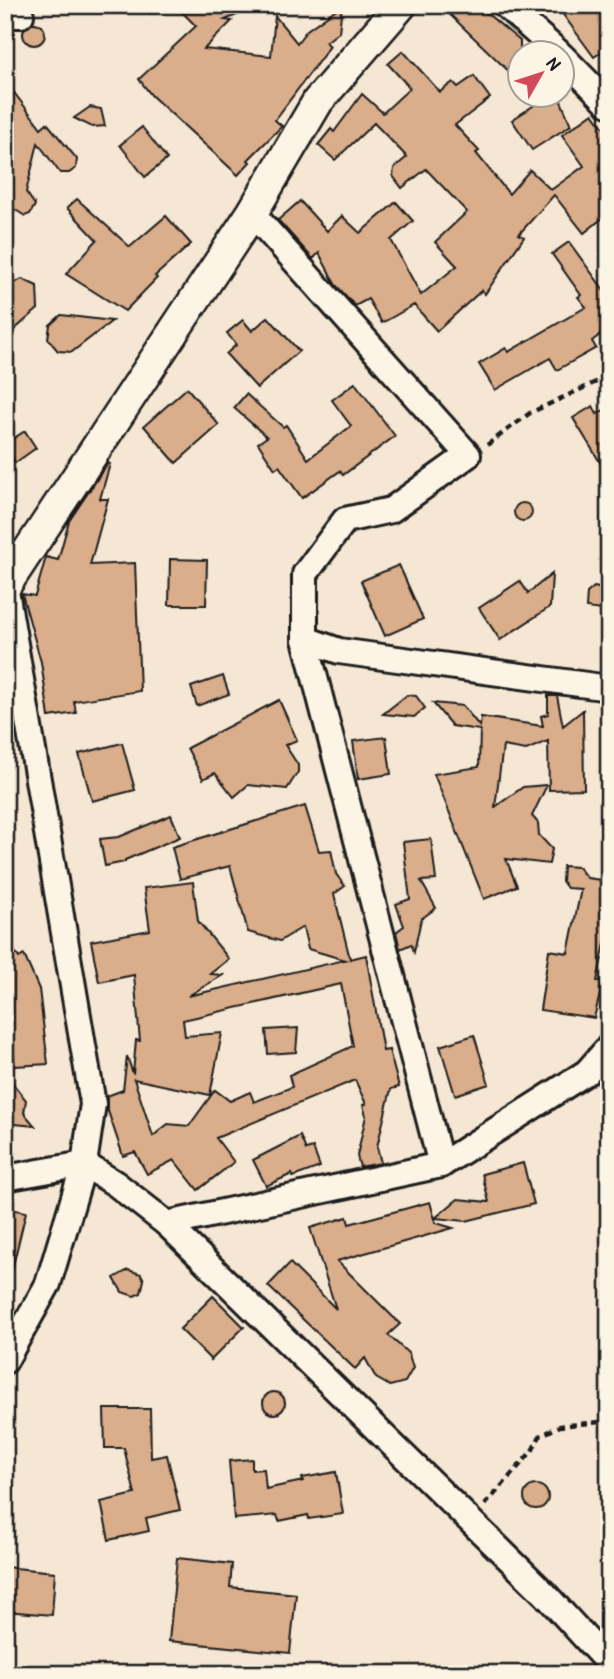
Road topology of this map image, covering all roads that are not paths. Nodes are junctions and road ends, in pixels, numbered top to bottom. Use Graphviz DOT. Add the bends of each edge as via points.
graph roads {
  1 [pos="401,5"];
  2 [pos="505,5"];
  3 [pos="542,38"];
  4 [pos="576,70"];
  5 [pos="609,104"];
  6 [pos="252,213"];
  7 [pos="5,585"];
  8 [pos="305,639"];
  9 [pos="609,688"];
  10 [pos="609,1047"];
  11 [pos="84,1164"];
  12 [pos="440,1165"];
  13 [pos="5,1178"];
  14 [pos="167,1224"];
  15 [pos="5,1361"];
  16 [pos="609,1664"];
  1 -- 6 [label="main road" via="318,101"];
  2 -- 3 [label="street"];
  4 -- 5 [label="street"];
  6 -- 7 [label="main road"];
  6 -- 8 [label="street" via="468,455 391,510 345,520 305,574"];
  7 -- 11 [label="street" via="93,1104"];
  8 -- 9 [label="street" via="339,651"];
  8 -- 12 [label="street"];
  10 -- 12 [label="street" via="587,1072"];
  11 -- 13 [label="street"];
  11 -- 14 [label="street"];
  11 -- 15 [label="street" via="48,1284"];
  12 -- 14 [label="street"];
  14 -- 16 [label="street" via="545,1594"];
}
